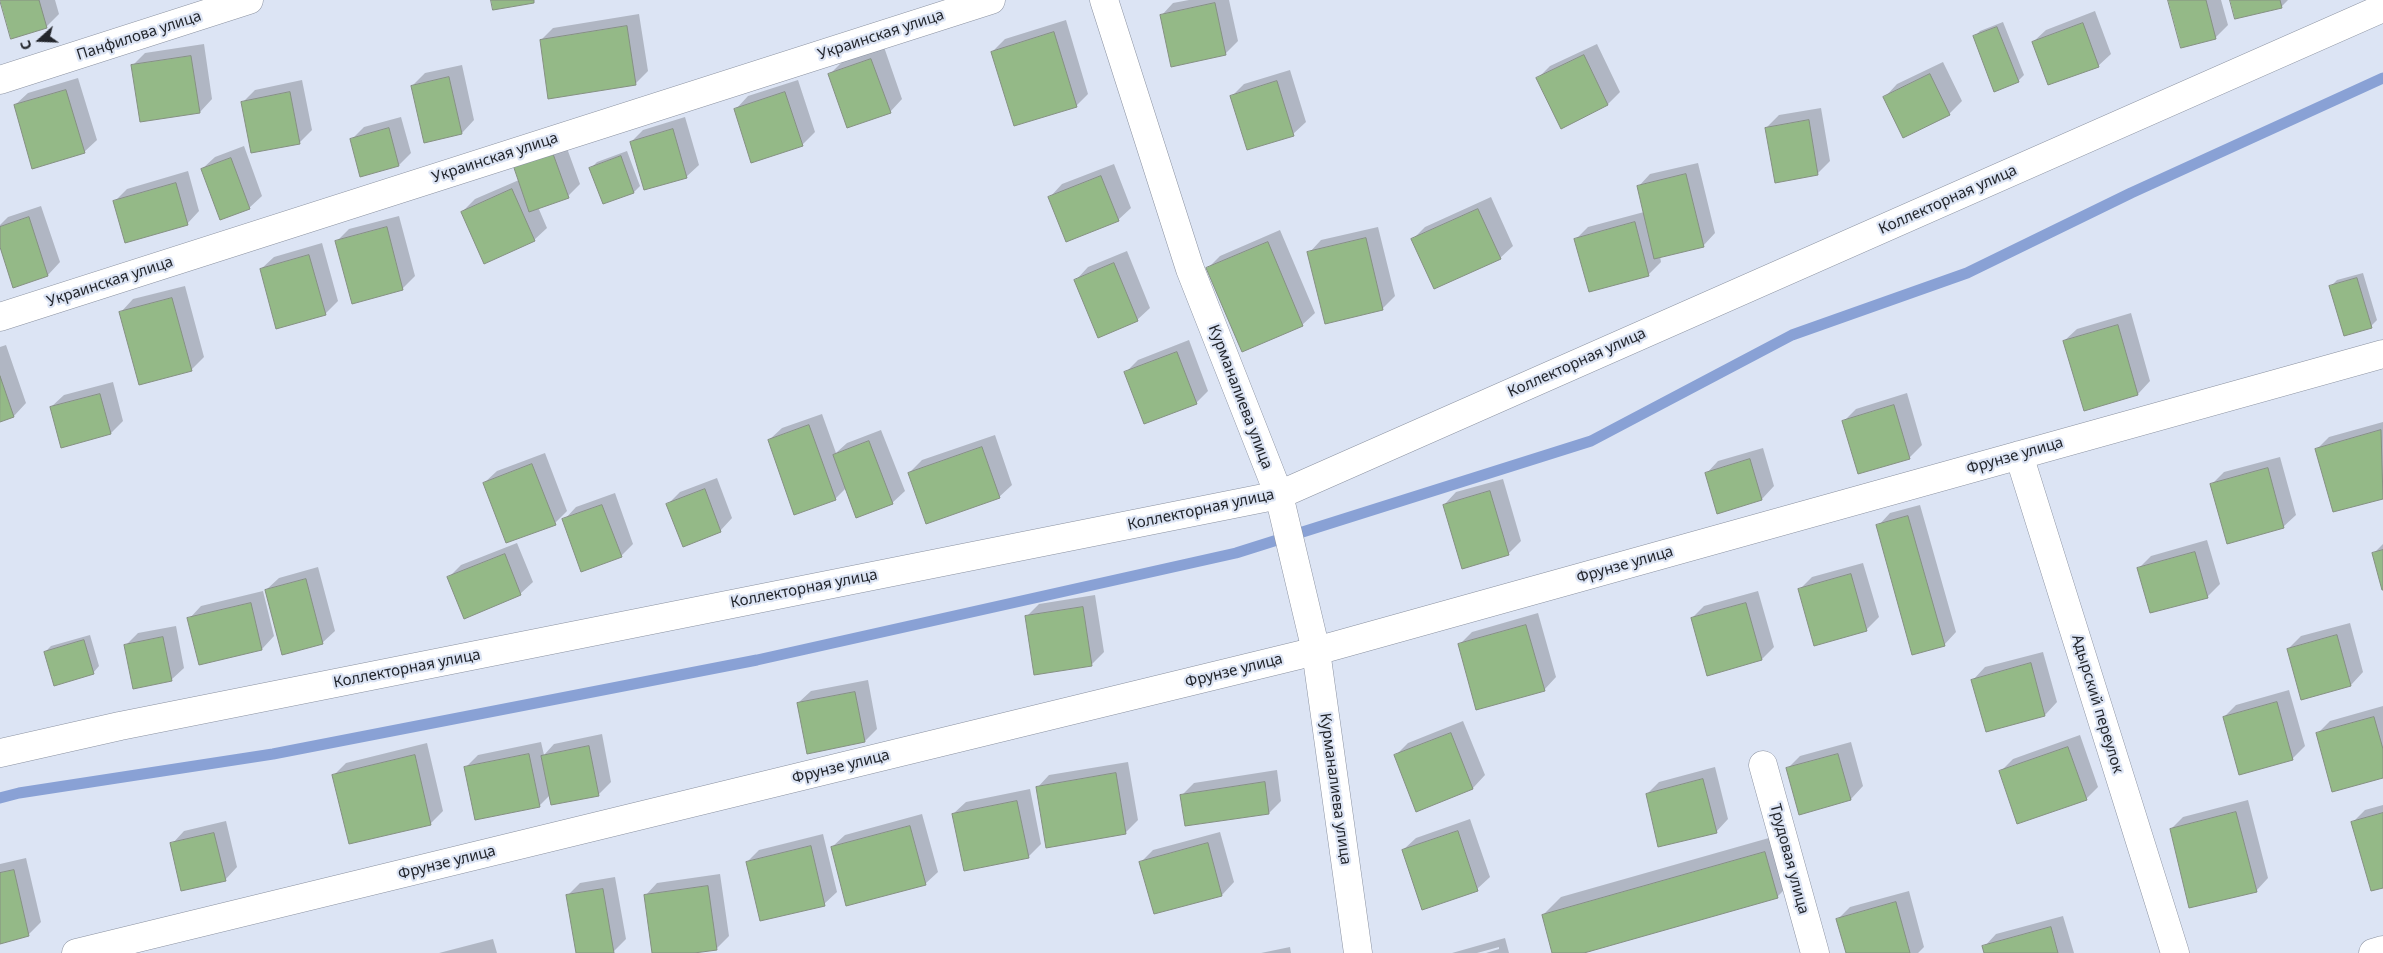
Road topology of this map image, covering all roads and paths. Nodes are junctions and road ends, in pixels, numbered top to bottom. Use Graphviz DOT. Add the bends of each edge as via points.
graph roads {
  1 [pos="249,0"];
  2 [pos="991,0"];
  3 [pos="1104,0"];
  4 [pos="2383,8"];
  5 [pos="0,80"];
  6 [pos="0,316"];
  7 [pos="2383,354"];
  8 [pos="2019,455"];
  9 [pos="1278,495"];
  10 [pos="1316,651"];
  11 [pos="0,754"];
  12 [pos="1763,765"];
  13 [pos="2383,950"];
  14 [pos="76,953"];
  15 [pos="1358,953"];
  16 [pos="1815,953"];
  17 [pos="2175,953"];
  18 [pos="2373,953"];
  1 -- 5 [label="street, Панфилова улица"];
  2 -- 6 [label="street, Украинская улица"];
  3 -- 9 [label="street, Курманалиева улица" via="1190,269"];
  4 -- 9 [label="street, Коллекторная улица"];
  7 -- 8 [label="street, Фрунзе улица"];
  8 -- 10 [label="street, Фрунзе улица"];
  8 -- 17 [label="street, Адырский переулок"];
  9 -- 10 [label="street, Курманалиева улица"];
  9 -- 11 [label="street, Коллекторная улица" via="120,726"];
  10 -- 14 [label="street, Фрунзе улица"];
  10 -- 15 [label="street, Курманалиева улица"];
  12 -- 16 [label="street, Трудовая улица"];
  13 -- 18 [label="street"];
}
